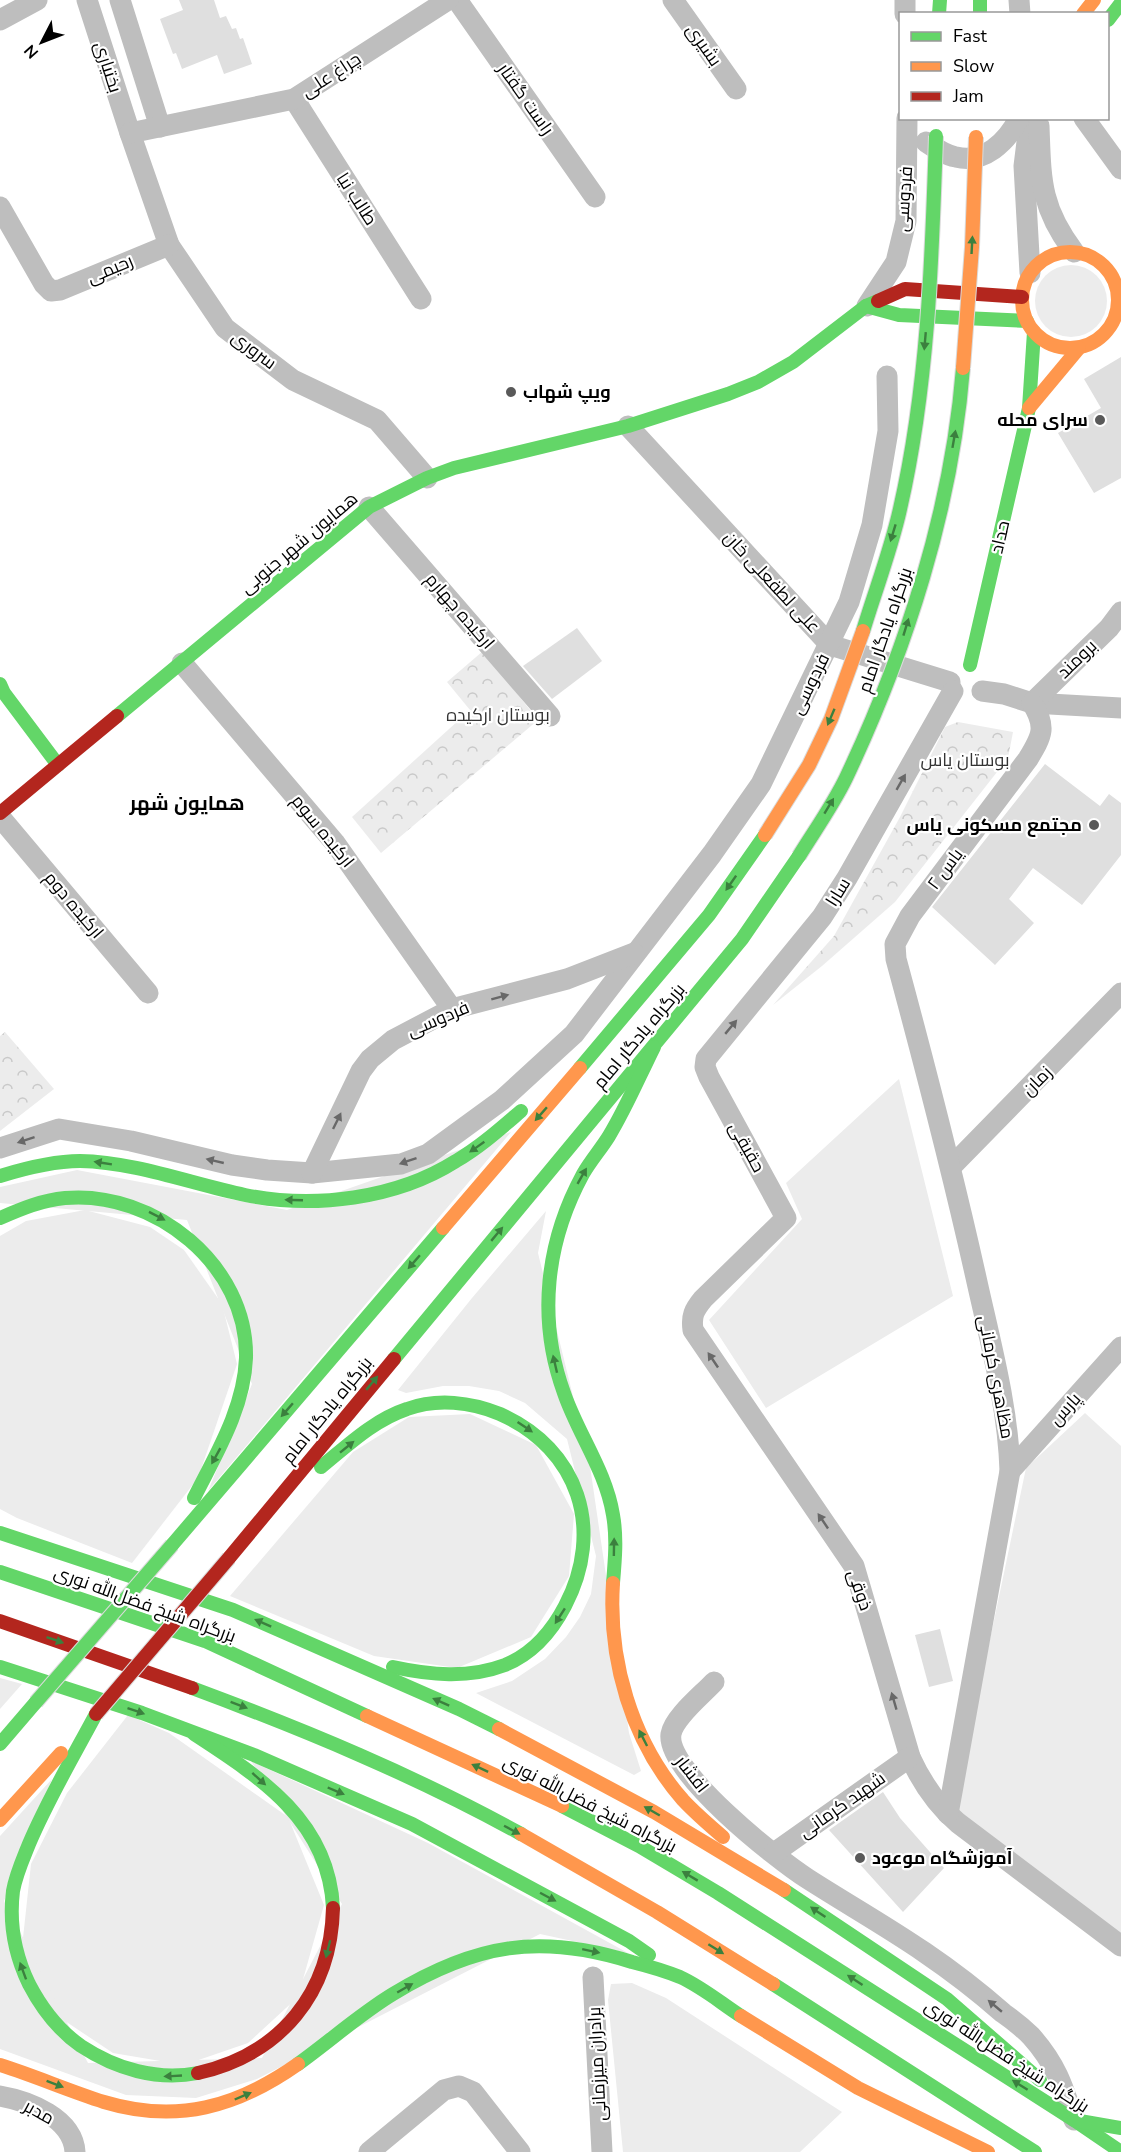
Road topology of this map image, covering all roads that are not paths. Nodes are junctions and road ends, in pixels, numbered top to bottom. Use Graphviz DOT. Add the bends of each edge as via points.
graph roads {
  1 [pos="37,0"];
  2 [pos="87,0"];
  3 [pos="120,0"];
  4 [pos="448,0"];
  5 [pos="457,0"];
  6 [pos="672,0"];
  7 [pos="1094,0"];
  8 [pos="1085,12"];
  9 [pos="0,20"];
  10 [pos="736,90"];
  11 [pos="294,99"];
  12 [pos="907,120"];
  13 [pos="936,120"];
  14 [pos="1018,120"];
  15 [pos="1030,120"];
  16 [pos="1038,120"];
  17 [pos="1085,120"];
  18 [pos="160,127"];
  19 [pos="976,132"];
  20 [pos="130,134"];
  21 [pos="1121,169"];
  22 [pos="595,197"];
  23 [pos="0,207"];
  24 [pos="169,244"];
  25 [pos="1074,252"];
  26 [pos="1030,273"];
  27 [pos="1118,279"];
  28 [pos="1022,297"];
  29 [pos="421,299"];
  30 [pos="866,306"];
  31 [pos="1116,325"];
  32 [pos="1030,327"];
  33 [pos="1079,348"];
  34 [pos="887,376"];
  35 [pos="1029,408"];
  36 [pos="628,426"];
  37 [pos="427,478"];
  38 [pos="369,507"];
  39 [pos="1121,612"];
  40 [pos="830,645"];
  41 [pos="182,663"];
  42 [pos="970,665"];
  43 [pos="0,684"];
  44 [pos="952,687"];
  45 [pos="982,691"];
  46 [pos="1032,704"];
  47 [pos="1121,708"];
  48 [pos="550,716"];
  49 [pos="58,765"];
  50 [pos="0,813"];
  51 [pos="0,818"];
  52 [pos="895,944"];
  53 [pos="635,953"];
  54 [pos="148,993"];
  55 [pos="1121,993"];
  56 [pos="452,1009"];
  57 [pos="616,1026"];
  58 [pos="654,1047"];
  59 [pos="709,1077"];
  60 [pos="0,1148"];
  61 [pos="951,1167"];
  62 [pos="312,1173"];
  63 [pos="0,1176"];
  64 [pos="0,1218"];
  65 [pos="786,1218"];
  66 [pos="1121,1347"];
  67 [pos="1010,1471"];
  68 [pos="269,1510"];
  69 [pos="0,1521"];
  70 [pos="0,1533"];
  71 [pos="33,1543"];
  72 [pos="172,1545"];
  73 [pos="0,1572"];
  74 [pos="0,1621"];
  75 [pos="339,1657"];
  76 [pos="0,1667"];
  77 [pos="714,1682"];
  78 [pos="96,1714"];
  79 [pos="194,1734"];
  80 [pos="0,1744"];
  81 [pos="910,1757"];
  82 [pos="948,1814"];
  83 [pos="0,1820"];
  84 [pos="774,1853"];
  85 [pos="763,1876"];
  86 [pos="1121,1946"];
  87 [pos="593,1977"];
  88 [pos="682,1978"];
  89 [pos="0,2065"];
  90 [pos="0,2096"];
  91 [pos="1074,2120"];
  92 [pos="1121,2128"];
  93 [pos="73,2145"];
  94 [pos="369,2152"];
  95 [pos="520,2152"];
  96 [pos="602,2152"];
  97 [pos="987,2152"];
  98 [pos="1035,2152"];
  99 [pos="1121,2152"];
  1 -- 9 [label="street"];
  2 -- 20 [label="street, بختیاری"];
  3 -- 18 [label="street, بختیاری"];
  4 -- 11 [label="street, چراغ‌ علی"];
  5 -- 22 [label="street, راست گفتار"];
  6 -- 10 [label="street, بشیری"];
  7 -- 8 [label="main road"];
  11 -- 18 [label="street, چراغ‌ علی"];
  11 -- 29 [label="street, طالب‌ نیا"];
  12 -- 14 [label="street" via="924,141 956,158 976,158 1002,145"];
  12 -- 30 [label="street, فردوسی" via="906,221 896,262"];
  13 -- 57 [label="main road, بزرگراه یادگار امام, one-way, bridge" via="932,247 920,399 900,510 864,631 809,765 709,915"];
  15 -- 26 [label="street" via="1024,166"];
  16 -- 25 [label="street" via="1040,173 1046,203 1060,234"];
  17 -- 21 [label="street"];
  18 -- 20 [label="street, چراغ‌ علی"];
  58 -- 19 [label="main road, بزرگراه یادگار امام, one-way, bridge" via="742,939 799,856 845,780 901,645 940,518 960,405"];
  20 -- 24 [label="street, سروری"];
  23 -- 24 [label="street, رحیمی" via="51,291"];
  24 -- 37 [label="street, سروری" via="225,328 293,380 377,420"];
  25 -- 26 [label="main road" via="1049,257"];
  25 -- 27 [label="main road" via="1097,261"];
  26 -- 28 [label="main road"];
  27 -- 31 [label="main road"];
  28 -- 30 [label="main road, همایون‌ شهر جنوبی" via="905,289"];
  28 -- 32 [label="main road"];
  30 -- 32 [label="main road" via="898,315"];
  30 -- 36 [label="main road, همایون‌ شهر جنوبی" via="793,362 758,382"];
  31 -- 33 [label="main road"];
  32 -- 33 [label="main road" via="1054,346"];
  32 -- 35 [label="main road, حداد"];
  33 -- 35 [label="main road"];
  34 -- 40 [label="street, فردوسی" via="888,431 872,525 849,602"];
  35 -- 42 [label="main road, حداد"];
  36 -- 37 [label="main road, همایون‌ شهر جنوبی"];
  36 -- 40 [label="street, علی لطفعلی خان"];
  37 -- 38 [label="main road, همایون‌ شهر جنوبی"];
  38 -- 41 [label="main road, همایون‌ شهر جنوبی"];
  38 -- 48 [label="street, ارکیده چهارم"];
  39 -- 46 [label="street, برومند"];
  40 -- 44 [label="street, علی لطفعلی خان"];
  40 -- 53 [label="street, فردوسی" via="761,783"];
  41 -- 49 [label="main road, همایون‌ شهر جنوبی"];
  41 -- 56 [label="street, ارکیده سوم" via="335,843"];
  42 -- 44 [label="street" via="957,668 951,676"];
  42 -- 45 [label="street" via="983,677"];
  43 -- 49 [label="main road"];
  44 -- 45 [label="street" via="957,695 967,699"];
  59 -- 44 [label="street, سارا, one-way" via="706,1059 822,917"];
  45 -- 46 [label="street"];
  46 -- 47 [label="street"];
  46 -- 52 [label="street, یاس ۲" via="1042,727 1028,759 910,916"];
  49 -- 50 [label="main road, همایون‌ شهر جنوبی"];
  51 -- 54 [label="street, ارکیده دوم"];
  52 -- 61 [label="street, مظاهری کرمانی"];
  56 -- 53 [label="street, فردوسی, one-way" via="567,979"];
  53 -- 62 [label="street, فردوسی, one-way" via="574,1034 502,1100 428,1154 401,1164"];
  55 -- 61 [label="street, زمان"];
  62 -- 56 [label="street, فردوسی, one-way" via="370,1059 393,1040"];
  57 -- 63 [label="main road, one-way" via="494,1136 444,1170 395,1189 351,1198 269,1199 94,1162 57,1163"];
  57 -- 72 [label="main road, بزرگراه یادگار امام, one-way"];
  68 -- 58 [label="main road, بزرگراه یادگار امام, one-way"];
  85 -- 58 [label="main road, one-way" via="672,1787 640,1734 616,1657 611,1502 565,1399 549,1335 550,1268 564,1216 578,1182 610,1134"];
  59 -- 65 [label="street, حقیقی"];
  62 -- 60 [label="street, فردوسی, one-way" via="232,1165 59,1129"];
  61 -- 67 [label="street, مظاهری کرمانی" via="1003,1398"];
  64 -- 72 [label="main road, one-way" via="45,1201 69,1198 129,1205 180,1229 204,1251 223,1278 238,1309 244,1335 246,1365 242,1392 221,1448"];
  81 -- 65 [label="street, ذوقی, one-way" via="854,1566 693,1330 694,1310 703,1299"];
  66 -- 67 [label="street, پارس"];
  67 -- 82 [label="street, مظاهری کرمانی"];
  68 -- 75 [label="main road, one-way" via="377,1424 400,1411 444,1402 471,1404 519,1422 554,1451 572,1478 582,1504 585,1532 578,1582 554,1625 521,1656 498,1668 446,1676"];
  68 -- 78 [label="main road, بزرگراه یادگار امام, bridge"];
  69 -- 71 [label="main road"];
  70 -- 71 [label="main road"];
  75 -- 71 [label="main road, one-way" via="233,1610"];
  72 -- 80 [label="main road, بزرگراه یادگار امام, bridge"];
  91 -- 73 [label="main road, بزرگراه شیخ فضل‌الله نوری, one-way" via="718,1893 567,1808 205,1641"];
  74 -- 98 [label="main road, one-way" via="290,1725 420,1782 560,1856 684,1929"];
  85 -- 75 [label="main road, one-way" via="538,1748"];
  76 -- 79 [label="main road, one-way"];
  77 -- 84 [label="street, افشار" via="677,1721 671,1735 673,1750 693,1780 721,1809"];
  79 -- 78 [label="main road, one-way" via="252,1772 305,1826 323,1859 332,1892 331,1937 321,1973 307,2002 285,2029 225,2066 193,2075 159,2076 94,2055 65,2036 37,2000 14,1944 12,1910 17,1874 37,1825"];
  78 -- 83 [label="main road, بزرگراه یادگار امام"];
  79 -- 88 [label="main road, one-way" via="254,1755 412,1824 629,1941"];
  81 -- 82 [label="street, ذوقی"];
  81 -- 84 [label="street, شهید کرمانی"];
  82 -- 86 [label="street, ذوقی"];
  91 -- 84 [label="street, افشار, one-way" via="1050,2059 1029,2035 925,1953"];
  91 -- 85 [label="main road, one-way" via="1041,2081 947,1998"];
  87 -- 96 [label="street, برادران میرزمانی"];
  89 -- 88 [label="main road, one-way" via="128,2109 167,2113 210,2109 249,2094 284,2074 390,1996 465,1959 533,1945 552,1945 621,1958"];
  88 -- 97 [label="main road" via="843,2079"];
  90 -- 93 [label="street, مدبر" via="45,2111 68,2131"];
  91 -- 92 [label="main road"];
  91 -- 99 [label="main road, بزرگراه شیخ فضل‌الله نوری"];
  94 -- 95 [label="street" via="444,2090 459,2086 473,2092"];
}
